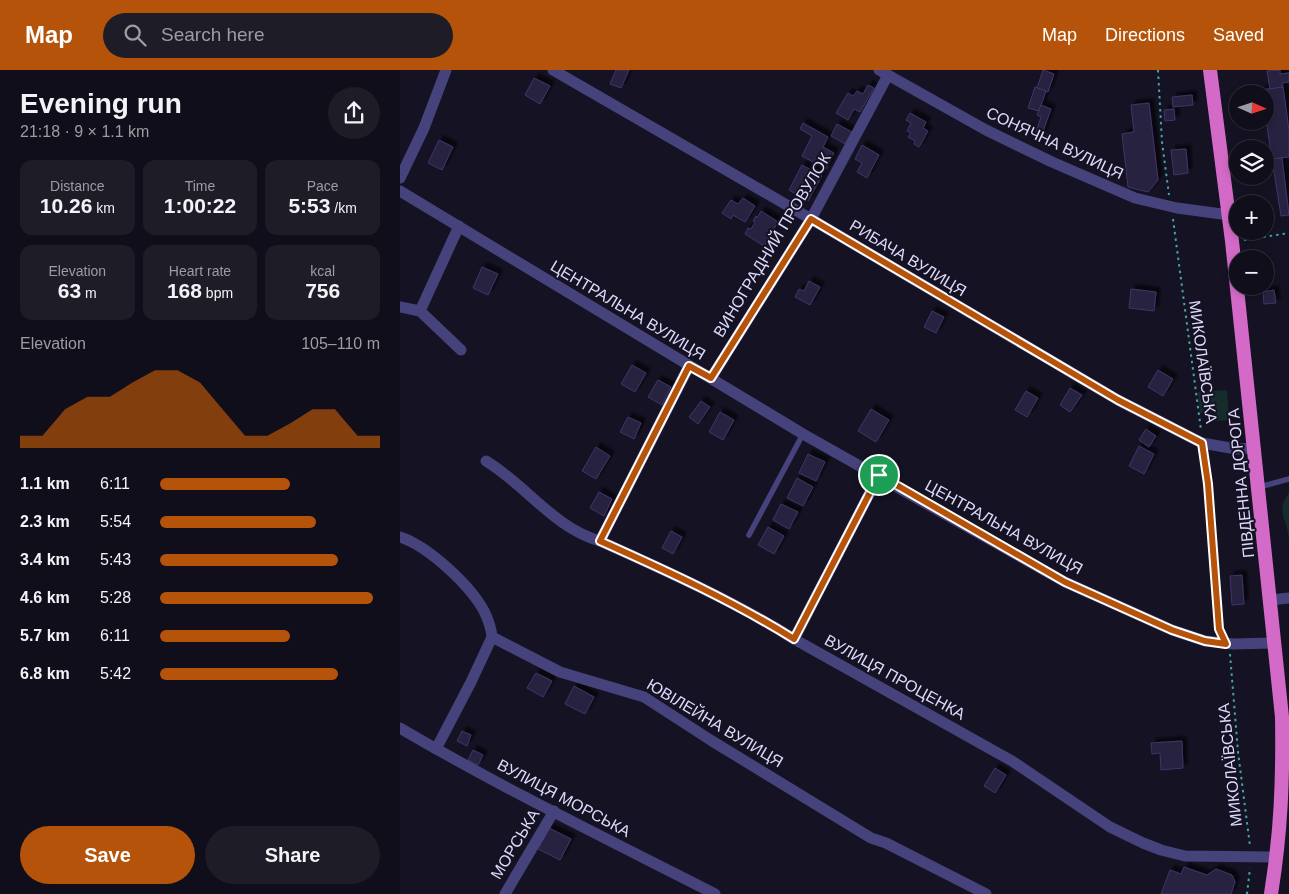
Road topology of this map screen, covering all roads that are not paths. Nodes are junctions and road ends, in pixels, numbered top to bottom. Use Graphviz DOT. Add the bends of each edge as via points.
graph roads {
  1 [pos="446,70"];
  2 [pos="553,70"];
  3 [pos="1210,70"];
  4 [pos="883,72"];
  5 [pos="400,178"];
  6 [pos="400,191"];
  7 [pos="1229,215"];
  8 [pos="811,219"];
  9 [pos="459,226"];
  10 [pos="1232,240"];
  11 [pos="400,307"];
  12 [pos="420,311"];
  13 [pos="461,350"];
  14 [pos="689,366"];
  15 [pos="711,378"];
  16 [pos="803,434"];
  17 [pos="1255,448"];
  18 [pos="486,461"];
  19 [pos="879,475"];
  20 [pos="1289,479"];
  21 [pos="1259,486"];
  22 [pos="749,535"];
  23 [pos="400,536"];
  24 [pos="600,541"];
  25 [pos="1289,598"];
  26 [pos="1270,600"];
  27 [pos="492,637"];
  28 [pos="794,639"];
  29 [pos="1275,643"];
  30 [pos="1282,717"];
  31 [pos="400,728"];
  32 [pos="436,749"];
  33 [pos="1289,750"];
  34 [pos="554,811"];
  35 [pos="1277,857"];
  36 [pos="504,894"];
  37 [pos="715,894"];
  38 [pos="986,894"];
  39 [pos="1271,894"];
  1 -- 5 [label="street"];
  2 -- 8 [label="street, РИБАЧА ВУЛИЦЯ"];
  3 -- 7 [label="highway, ПІВДЕННА ДОРОГА"];
  4 -- 7 [label="street, СОНЯЧНА ВУЛИЦЯ" via="986,130 1135,198"];
  4 -- 8 [label="street, ВИНОГРАДНИЙ ПРОВУЛОК"];
  6 -- 9 [label="street, ЦЕНТРАЛЬНА ВУЛИЦЯ"];
  8 -- 15 [label="street, ВИНОГРАДНИЙ ПРОВУЛОК"];
  8 -- 17 [label="street, РИБАЧА ВУЛИЦЯ" via="1118,400 1202,443 1236,449"];
  9 -- 12 [label="street"];
  9 -- 14 [label="street, ЦЕНТРАЛЬНА ВУЛИЦЯ"];
  10 -- 17 [label="highway, ПІВДЕННА ДОРОГА"];
  11 -- 12 [label="street"];
  12 -- 13 [label="street"];
  14 -- 15 [label="street, ЦЕНТРАЛЬНА ВУЛИЦЯ"];
  14 -- 24 [label="street"];
  15 -- 16 [label="street, ЦЕНТРАЛЬНА ВУЛИЦЯ"];
  16 -- 19 [label="street, ЦЕНТРАЛЬНА ВУЛИЦЯ"];
  16 -- 22 [label="lane"];
  17 -- 21 [label="highway, ПІВДЕННА ДОРОГА"];
  18 -- 24 [label="street, ВУЛИЦЯ ПРОЦЕНКА" via="504,472 558,520 588,538"];
  19 -- 28 [label="street"];
  19 -- 29 [label="street, ЦЕНТРАЛЬНА ВУЛИЦЯ" via="1065,582 1172,630 1226,644"];
  20 -- 21 [label="lane"];
  21 -- 26 [label="highway, ПІВДЕННА ДОРОГА"];
  23 -- 27 [label="street" via="421,545 473,594 490,623"];
  24 -- 28 [label="street, ВУЛИЦЯ ПРОЦЕНКА" via="718,595"];
  25 -- 26 [label="street"];
  26 -- 29 [label="highway, ПІВДЕННА ДОРОГА"];
  27 -- 32 [label="street"];
  27 -- 38 [label="street, ЮВІЛЕЙНА ВУЛИЦЯ" via="560,672 644,697 871,838"];
  28 -- 35 [label="street, ВУЛИЦЯ ПРОЦЕНКА" via="1012,761 1110,827 1143,843 1185,856"];
  29 -- 30 [label="highway, ПІВДЕННА ДОРОГА"];
  30 -- 33 [label="lane"];
  30 -- 35 [label="highway, ПІВДЕННА ДОРОГА" via="1283,774"];
  31 -- 32 [label="street, ВУЛИЦЯ МОРСЬКА"];
  32 -- 34 [label="street, ВУЛИЦЯ МОРСЬКА"];
  34 -- 36 [label="street, МОРСЬКА"];
  34 -- 37 [label="street, ВУЛИЦЯ МОРСЬКА"];
  35 -- 39 [label="highway, ПІВДЕННА ДОРОГА"];
}
